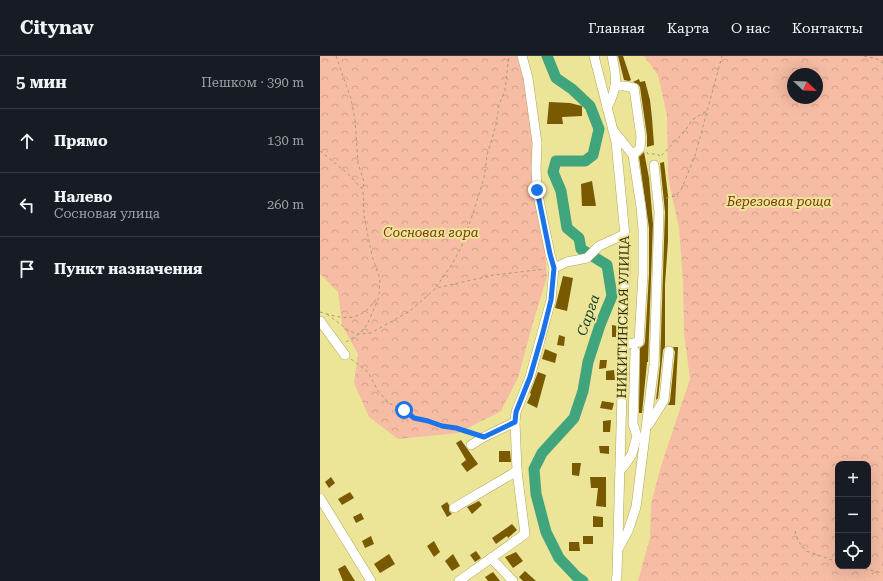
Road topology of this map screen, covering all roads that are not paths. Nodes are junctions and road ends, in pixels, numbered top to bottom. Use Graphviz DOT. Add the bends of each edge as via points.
graph roads {
  1 [pos="522,56"];
  2 [pos="594,56"];
  3 [pos="612,56"];
  4 [pos="615,86"];
  5 [pos="607,108"];
  6 [pos="612,128"];
  7 [pos="637,151"];
  8 [pos="654,165"];
  9 [pos="625,234"];
  10 [pos="643,250"];
  11 [pos="626,257"];
  12 [pos="554,268"];
  13 [pos="320,321"];
  14 [pos="623,345"];
  15 [pos="635,351"];
  16 [pos="669,351"];
  17 [pos="345,355"];
  18 [pos="515,422"];
  19 [pos="646,430"];
  20 [pos="638,436"];
  21 [pos="471,445"];
  22 [pos="620,470"];
  23 [pos="517,471"];
  24 [pos="320,498"];
  25 [pos="454,508"];
  26 [pos="618,551"];
  27 [pos="491,558"];
  28 [pos="371,581"];
  29 [pos="459,581"];
  30 [pos="513,581"];
  31 [pos="616,581"];
  1 -- 12 [label="street" via="528,78 537,143 537,190"];
  2 -- 5 [label="street, НИКИТИНСКАЯ УЛИЦА"];
  3 -- 4 [label="street" via="617,77"];
  4 -- 5 [label="street"];
  4 -- 7 [label="street" via="634,88 642,137"];
  5 -- 6 [label="street, НИКИТИНСКАЯ УЛИЦА"];
  6 -- 7 [label="street"];
  6 -- 9 [label="street, НИКИТИНСКАЯ УЛИЦА" via="616,142"];
  7 -- 10 [label="street"];
  8 -- 19 [label="street" via="659,237 657,320"];
  9 -- 11 [label="street, НИКИТИНСКАЯ УЛИЦА"];
  9 -- 12 [label="street" via="599,246 587,258"];
  10 -- 11 [label="street"];
  10 -- 14 [label="street" via="639,342"];
  11 -- 14 [label="street, НИКИТИНСКАЯ УЛИЦА"];
  12 -- 18 [label="street" via="551,300 543,332 530,377 516,412"];
  13 -- 17 [label="street"];
  14 -- 22 [label="street, НИКИТИНСКАЯ УЛИЦА"];
  15 -- 20 [label="street" via="633,424"];
  16 -- 19 [label="street" via="664,400"];
  18 -- 21 [label="street"];
  18 -- 23 [label="street"];
  19 -- 20 [label="street"];
  19 -- 26 [label="street" via="636,507"];
  20 -- 22 [label="street" via="632,454"];
  22 -- 26 [label="street, НИКИТИНСКАЯ УЛИЦА"];
  23 -- 25 [label="street"];
  23 -- 27 [label="street" via="525,534"];
  24 -- 28 [label="street"];
  26 -- 31 [label="street, НИКИТИНСКАЯ УЛИЦА"];
  27 -- 29 [label="street"];
  27 -- 30 [label="street"];
}
